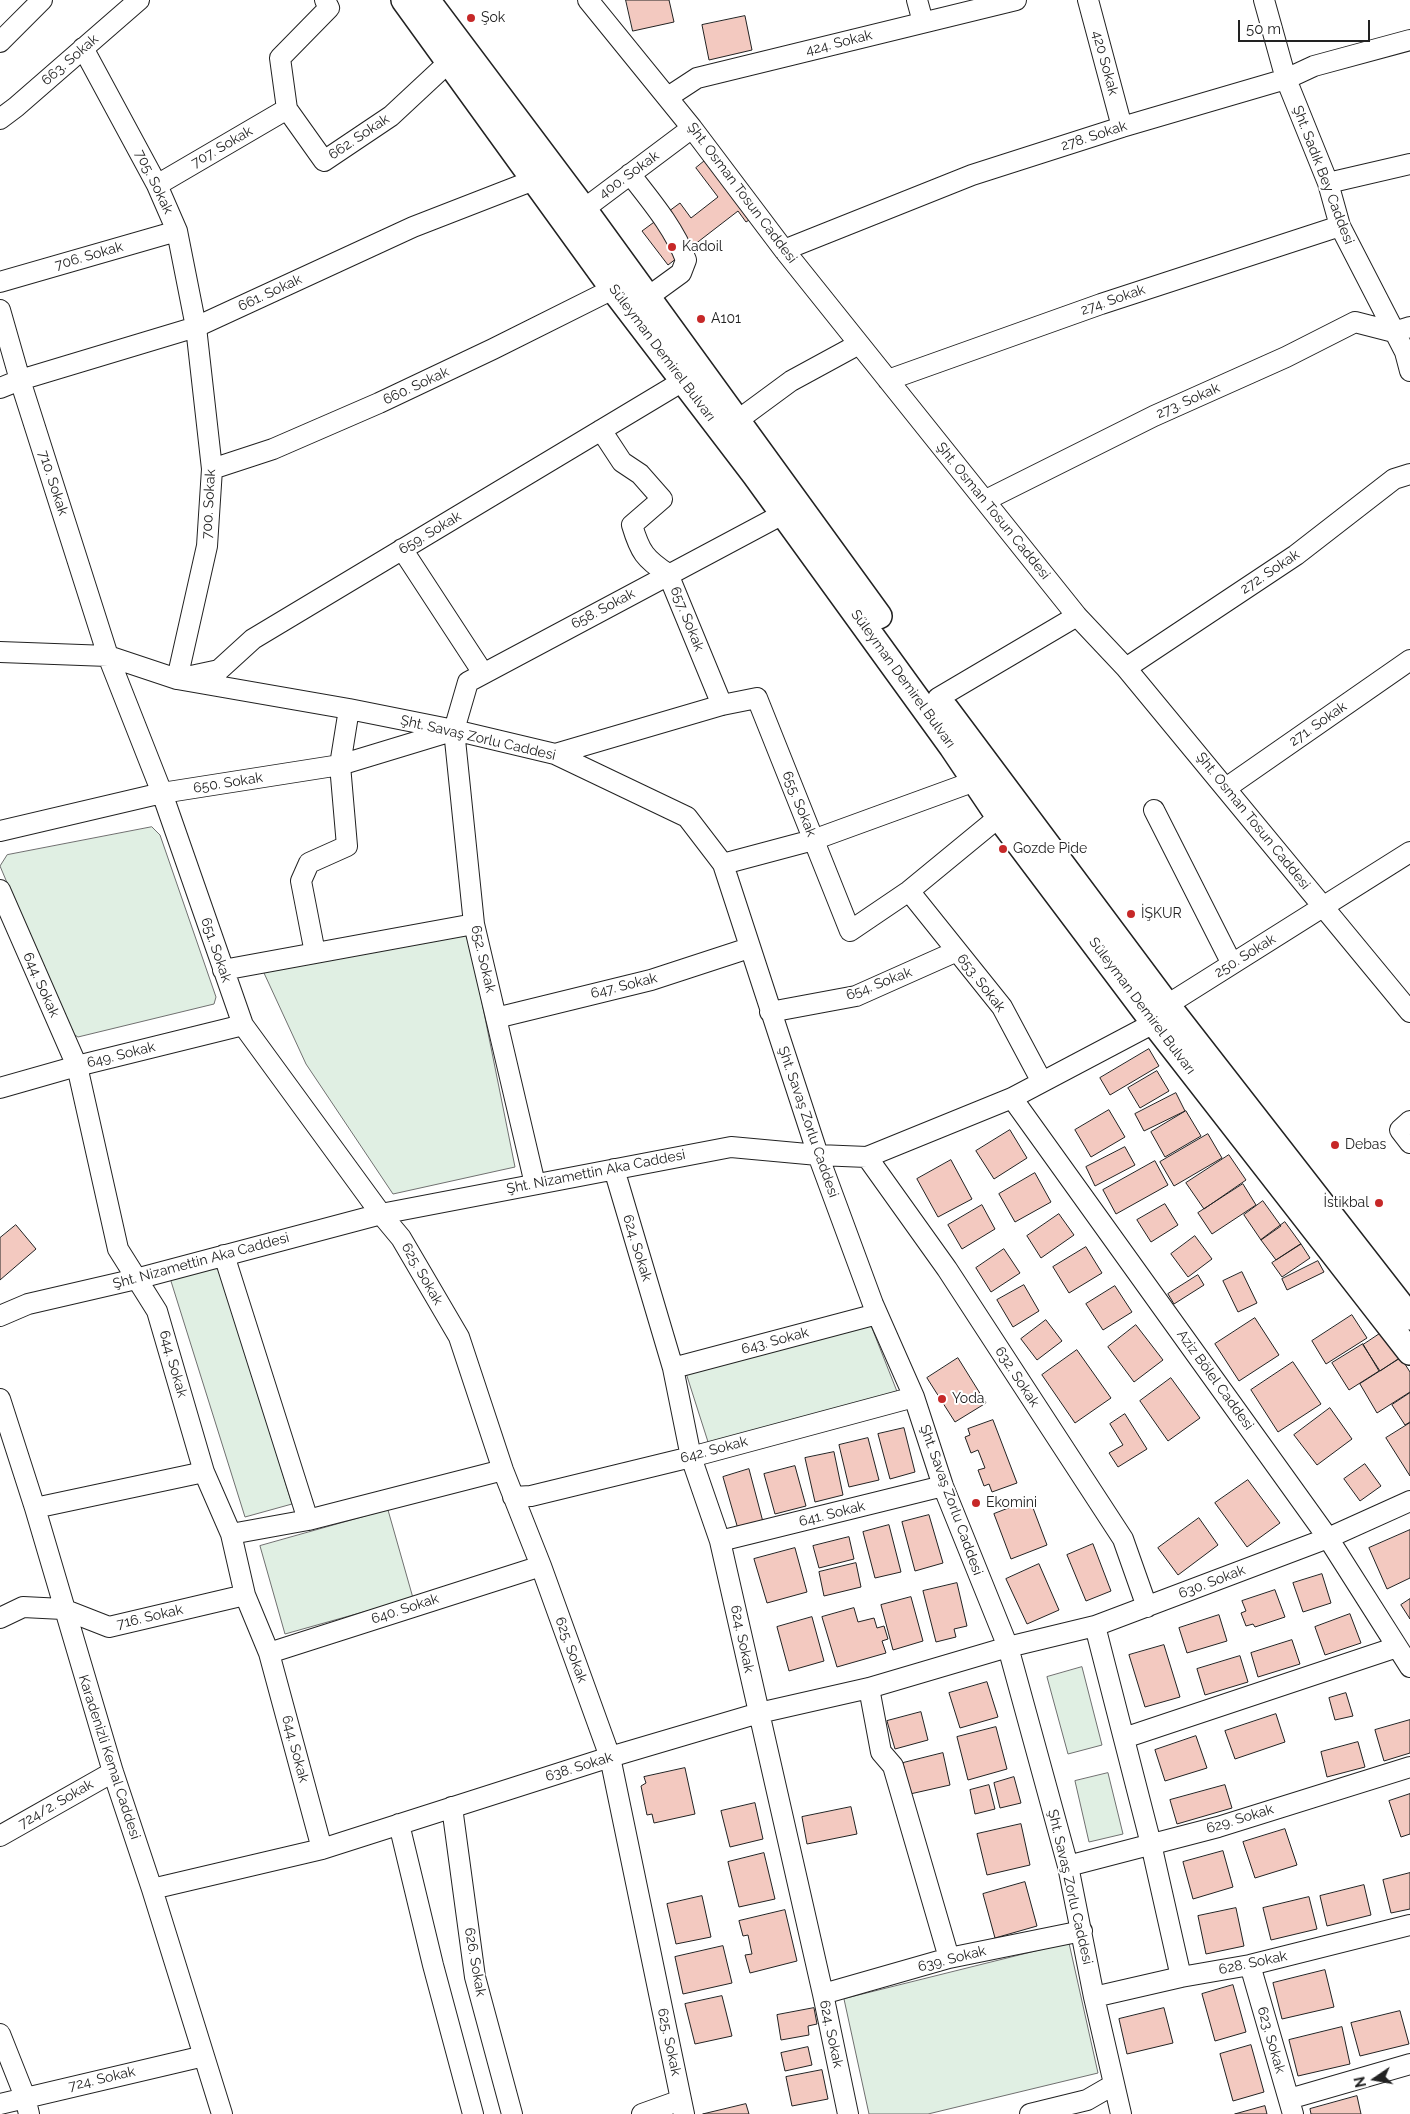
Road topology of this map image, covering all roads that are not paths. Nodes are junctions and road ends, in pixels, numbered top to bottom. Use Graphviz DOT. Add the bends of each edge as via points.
graph roads {
  1 [pos="42,0"];
  2 [pos="139,0"];
  3 [pos="325,0"];
  4 [pos="404,0"];
  5 [pos="427,0"];
  6 [pos="589,0"];
  7 [pos="917,0"];
  8 [pos="1016,0"];
  9 [pos="1088,0"];
  10 [pos="1264,0"];
  11 [pos="923,22"];
  12 [pos="1410,40"];
  13 [pos="0,42"];
  14 [pos="83,48"];
  15 [pos="449,62"];
  16 [pos="1286,80"];
  17 [pos="668,97"];
  18 [pos="287,109"];
  19 [pos="0,118"];
  20 [pos="1122,127"];
  21 [pos="692,128"];
  22 [pos="1410,164"];
  23 [pos="630,174"];
  24 [pos="534,180"];
  25 [pos="1328,183"];
  26 [pos="157,185"];
  27 [pos="574,215"];
  28 [pos="1340,226"];
  29 [pos="177,231"];
  30 [pos="784,250"];
  31 [pos="0,282"];
  32 [pos="613,289"];
  33 [pos="648,297"];
  34 [pos="0,310"];
  35 [pos="196,327"];
  36 [pos="1402,329"];
  37 [pos="859,344"];
  38 [pos="1410,371"];
  39 [pos="20,380"];
  40 [pos="888,380"];
  41 [pos="683,382"];
  42 [pos="0,388"];
  43 [pos="738,420"];
  44 [pos="601,430"];
  45 [pos="212,469"];
  46 [pos="1410,474"];
  47 [pos="986,500"];
  48 [pos="783,514"];
  49 [pos="402,549"];
  50 [pos="668,574"];
  51 [pos="1077,616"];
  52 [pos="0,652"];
  53 [pos="108,656"];
  54 [pos="1410,660"];
  55 [pos="1126,668"];
  56 [pos="483,673"];
  57 [pos="177,679"];
  58 [pos="938,698"];
  59 [pos="722,706"];
  60 [pos="349,709"];
  61 [pos="454,730"];
  62 [pos="555,754"];
  63 [pos="340,764"];
  64 [pos="975,781"];
  65 [pos="1226,788"];
  66 [pos="162,793"];
  67 [pos="1154,810"];
  68 [pos="998,817"];
  69 [pos="0,831"];
  70 [pos="812,840"];
  71 [pos="1410,852"];
  72 [pos="723,864"];
  73 [pos="0,890"];
  74 [pos="909,891"];
  75 [pos="1323,908"];
  76 [pos="474,924"];
  77 [pos="749,948"];
  78 [pos="957,951"];
  79 [pos="315,953"];
  80 [pos="1232,964"];
  81 [pos="223,970"];
  82 [pos="770,1012"];
  83 [pos="1410,1012"];
  84 [pos="1160,1014"];
  85 [pos="496,1018"];
  86 [pos="243,1025"];
  87 [pos="77,1066"];
  88 [pos="1042,1082"];
  89 [pos="0,1088"];
  90 [pos="1012,1098"];
  91 [pos="818,1155"];
  92 [pos="867,1157"];
  93 [pos="614,1169"];
  94 [pos="535,1184"];
  95 [pos="381,1214"];
  96 [pos="224,1255"];
  97 [pos="136,1279"];
  98 [pos="877,1314"];
  99 [pos="0,1316"];
  100 [pos="1410,1317"];
  101 [pos="1410,1352"];
  102 [pos="673,1368"];
  103 [pos="914,1397"];
  104 [pos="0,1399"];
  105 [pos="691,1457"];
  106 [pos="503,1470"];
  107 [pos="204,1472"];
  108 [pos="943,1486"];
  109 [pos="513,1497"];
  110 [pos="1410,1501"];
  111 [pos="35,1508"];
  112 [pos="308,1520"];
  113 [pos="230,1534"];
  114 [pos="1328,1538"];
  115 [pos="720,1541"];
  116 [pos="541,1566"];
  117 [pos="245,1595"];
  118 [pos="1147,1607"];
  119 [pos="63,1609"];
  120 [pos="0,1618"];
  121 [pos="1096,1626"];
  122 [pos="1008,1647"];
  123 [pos="1397,1647"];
  124 [pos="269,1653"];
  125 [pos="1410,1667"];
  126 [pos="869,1688"];
  127 [pos="759,1713"];
  128 [pos="1124,1738"];
  129 [pos="610,1757"];
  130 [pos="1410,1767"];
  131 [pos="113,1772"];
  132 [pos="452,1807"];
  133 [pos="399,1824"];
  134 [pos="0,1836"];
  135 [pos="1151,1844"];
  136 [pos="322,1849"];
  137 [pos="1068,1866"];
  138 [pos="152,1889"];
  139 [pos="1410,1925"];
  140 [pos="1082,1931"];
  141 [pos="949,1958"];
  142 [pos="1250,1966"];
  143 [pos="1181,1977"];
  144 [pos="823,1994"];
  145 [pos="1094,1997"];
  146 [pos="0,2034"];
  147 [pos="204,2056"];
  148 [pos="1410,2064"];
  149 [pos="1113,2085"];
  150 [pos="0,2104"];
  151 [pos="27,2106"];
  152 [pos="682,2107"];
  153 [pos="1291,2107"];
  154 [pos="222,2114"];
  155 [pos="473,2114"];
  156 [pos="512,2114"];
  157 [pos="642,2114"];
  158 [pos="848,2114"];
  159 [pos="1030,2114"];
  160 [pos="1121,2114"];
  1 -- 13 [label="street"];
  2 -- 14 [label="street, 663. Sokak"];
  3 -- 18 [label="street, 662. Sokak" via="329,8 280,58"];
  4 -- 15 [label="main road, Süleyman Demirel Bulvarı"];
  5 -- 27 [label="main road, Süleyman Demirel Bulvarı"];
  6 -- 17 [label="street, Şht. Osman Tosun Caddesi"];
  7 -- 11 [label="street"];
  8 -- 11 [label="street, 424. Sokak"];
  9 -- 20 [label="street, 420 Sokak"];
  10 -- 16 [label="street, Şht. Sadık Bey Caddesi"];
  11 -- 17 [label="street, 424. Sokak" via="697,78"];
  12 -- 16 [label="street, 278. Sokak" via="1314,66"];
  14 -- 19 [label="street, 663. Sokak"];
  14 -- 26 [label="street, 705. Sokak"];
  15 -- 18 [label="street, 662. Sokak" via="391,116 324,161"];
  15 -- 24 [label="main road, Süleyman Demirel Bulvarı"];
  16 -- 20 [label="street, 278. Sokak"];
  16 -- 25 [label="street, Şht. Sadık Bey Caddesi"];
  17 -- 21 [label="street, Şht. Osman Tosun Caddesi"];
  18 -- 26 [label="street, 707. Sokak"];
  20 -- 30 [label="street, 278. Sokak" via="972,176"];
  21 -- 23 [label="street, 400. Sokak"];
  21 -- 30 [label="street, Şht. Osman Tosun Caddesi"];
  22 -- 25 [label="street"];
  23 -- 27 [label="street, 400. Sokak"];
  23 -- 33 [label="street" via="670,228 686,260 681,273"];
  24 -- 27 [label="main road, Süleyman Demirel Bulvarı"];
  24 -- 35 [label="street, 661. Sokak" via="413,227"];
  25 -- 28 [label="street, Şht. Sadık Bey Caddesi"];
  26 -- 29 [label="street, 705. Sokak"];
  27 -- 32 [label="main road, Süleyman Demirel Bulvarı"];
  27 -- 33 [label="main road, Süleyman Demirel Bulvarı"];
  28 -- 36 [label="street, Şht. Sadık Bey Caddesi"];
  28 -- 40 [label="street, 274. Sokak" via="1101,304"];
  29 -- 31 [label="street, 706. Sokak"];
  29 -- 35 [label="street, 705. Sokak"];
  30 -- 37 [label="street, Şht. Osman Tosun Caddesi"];
  32 -- 41 [label="main road, Süleyman Demirel Bulvarı"];
  32 -- 45 [label="street, 660. Sokak" via="379,404 273,450"];
  33 -- 43 [label="main road, Süleyman Demirel Bulvarı"];
  34 -- 39 [label="street, 710. Sokak"];
  35 -- 39 [label="street, 661. Sokak"];
  35 -- 45 [label="street, 700. Sokak"];
  36 -- 38 [label="street, Şht. Sadık Bey Caddesi"];
  36 -- 47 [label="street, 273. Sokak" via="1355,322 1154,416"];
  37 -- 40 [label="street, Şht. Osman Tosun Caddesi"];
  37 -- 43 [label="street" via="791,381"];
  39 -- 42 [label="street, 661. Sokak"];
  39 -- 53 [label="street, 710. Sokak"];
  40 -- 47 [label="street, Şht. Osman Tosun Caddesi"];
  41 -- 44 [label="street, 659. Sokak"];
  41 -- 48 [label="main road, Süleyman Demirel Bulvarı"];
  43 -- 58 [label="main road, Süleyman Demirel Bulvarı"];
  44 -- 49 [label="street, 659. Sokak"];
  44 -- 50 [label="street, 657. Sokak" via="622,462 640,474 662,499 632,525 637,542 649,562"];
  45 -- 57 [label="street, 700. Sokak" via="207,546"];
  46 -- 55 [label="street, 272. Sokak" via="1394,479 1296,555"];
  47 -- 51 [label="street, Şht. Osman Tosun Caddesi"];
  48 -- 50 [label="street, 658. Sokak"];
  48 -- 64 [label="main road, Süleyman Demirel Bulvarı"];
  49 -- 56 [label="street"];
  49 -- 57 [label="street, 659. Sokak" via="253,639 219,670"];
  50 -- 56 [label="street, 658. Sokak"];
  50 -- 59 [label="street, 657. Sokak"];
  51 -- 55 [label="street, Şht. Osman Tosun Caddesi"];
  51 -- 58 [label="street"];
  52 -- 53 [label="street, Şht. Savaş Zorlu Caddesi"];
  53 -- 57 [label="street, Şht. Savaş Zorlu Caddesi"];
  53 -- 66 [label="street, 651. Sokak"];
  54 -- 65 [label="street, 271. Sokak"];
  55 -- 65 [label="street, Şht. Osman Tosun Caddesi"];
  56 -- 61 [label="street, 658. Sokak" via="468,682"];
  57 -- 60 [label="street, Şht. Savaş Zorlu Caddesi"];
  58 -- 84 [label="main road, Süleyman Demirel Bulvarı"];
  59 -- 62 [label="street, 655. Sokak"];
  59 -- 70 [label="street, 655. Sokak" via="757,698"];
  60 -- 61 [label="street, Şht. Savaş Zorlu Caddesi"];
  60 -- 63 [label="street"];
  61 -- 62 [label="street, Şht. Savaş Zorlu Caddesi"];
  61 -- 63 [label="street, 650. Sokak"];
  61 -- 76 [label="street, 652. Sokak"];
  62 -- 72 [label="street, Şht. Savaş Zorlu Caddesi" via="687,817"];
  63 -- 66 [label="street, 650. Sokak"];
  63 -- 79 [label="street" via="347,846 309,863 301,881"];
  64 -- 68 [label="main road, Süleyman Demirel Bulvarı"];
  64 -- 70 [label="street"];
  65 -- 75 [label="street, Şht. Osman Tosun Caddesi"];
  66 -- 69 [label="street, 650. Sokak"];
  66 -- 81 [label="street, 651. Sokak"];
  67 -- 80 [label="street"];
  68 -- 74 [label="street, 655. Sokak"];
  68 -- 84 [label="main road, Süleyman Demirel Bulvarı"];
  70 -- 72 [label="street"];
  70 -- 74 [label="street, 655. Sokak" via="850,931"];
  71 -- 75 [label="street, 250. Sokak"];
  72 -- 77 [label="street, Şht. Savaş Zorlu Caddesi"];
  73 -- 87 [label="street, 644. Sokak"];
  74 -- 78 [label="street, 653. Sokak"];
  75 -- 80 [label="street, 250. Sokak"];
  75 -- 83 [label="street, Şht. Osman Tosun Caddesi"];
  76 -- 79 [label="street"];
  76 -- 85 [label="street, 652. Sokak"];
  77 -- 82 [label="street, Şht. Savaş Zorlu Caddesi"];
  77 -- 85 [label="street, 647. Sokak" via="651,980"];
  78 -- 82 [label="street, 654. Sokak" via="856,996"];
  78 -- 88 [label="street, 653. Sokak" via="1002,1006"];
  79 -- 81 [label="street"];
  80 -- 84 [label="street, 250. Sokak"];
  81 -- 86 [label="street, 651. Sokak"];
  82 -- 91 [label="street, Şht. Savaş Zorlu Caddesi"];
  84 -- 88 [label="street, Şht. Nizamettin Aka Caddesi"];
  84 -- 100 [label="main road, Süleyman Demirel Bulvarı"];
  84 -- 101 [label="main road, Süleyman Demirel Bulvarı"];
  85 -- 94 [label="street, 652. Sokak"];
  86 -- 87 [label="street, 649. Sokak"];
  86 -- 95 [label="street, 651. Sokak"];
  87 -- 89 [label="street, 649. Sokak"];
  87 -- 97 [label="street, 644. Sokak" via="118,1249"];
  88 -- 90 [label="street, Şht. Nizamettin Aka Caddesi"];
  90 -- 92 [label="street, Şht. Nizamettin Aka Caddesi"];
  90 -- 114 [label="street, Aziz Bölel Caddesi"];
  91 -- 92 [label="street, Şht. Nizamettin Aka Caddesi"];
  91 -- 93 [label="street, Şht. Nizamettin Aka Caddesi" via="731,1147"];
  91 -- 98 [label="street, Şht. Savaş Zorlu Caddesi"];
  92 -- 118 [label="street, 632. Sokak" via="947,1268 1123,1539"];
  93 -- 94 [label="street, Şht. Nizamettin Aka Caddesi"];
  93 -- 102 [label="street, 624. Sokak"];
  94 -- 95 [label="street, Şht. Nizamettin Aka Caddesi"];
  95 -- 96 [label="street, Şht. Nizamettin Aka Caddesi"];
  95 -- 106 [label="street, 625. Sokak" via="401,1238 459,1337"];
  96 -- 97 [label="street, Şht. Nizamettin Aka Caddesi"];
  96 -- 112 [label="street"];
  97 -- 99 [label="street, Şht. Nizamettin Aka Caddesi" via="28,1304"];
  97 -- 107 [label="street, 644. Sokak" via="157,1310"];
  98 -- 102 [label="street, 643. Sokak"];
  98 -- 103 [label="street, Şht. Savaş Zorlu Caddesi"];
  102 -- 105 [label="street, 624. Sokak"];
  103 -- 105 [label="street, 642. Sokak"];
  103 -- 108 [label="street, Şht. Savaş Zorlu Caddesi"];
  104 -- 111 [label="street, Karadenizli Kemal Caddesi"];
  105 -- 109 [label="street, 642. Sokak" via="531,1496"];
  105 -- 115 [label="street, 624. Sokak"];
  106 -- 109 [label="street, 625. Sokak"];
  106 -- 112 [label="street"];
  107 -- 111 [label="street"];
  107 -- 113 [label="street, 644. Sokak"];
  108 -- 115 [label="street, 641. Sokak"];
  108 -- 122 [label="street, Şht. Savaş Zorlu Caddesi"];
  109 -- 116 [label="street, 625. Sokak"];
  110 -- 114 [label="street, 630. Sokak"];
  111 -- 119 [label="street, Karadenizli Kemal Caddesi"];
  112 -- 113 [label="street"];
  113 -- 117 [label="street, 644. Sokak"];
  114 -- 118 [label="street, 630. Sokak"];
  114 -- 123 [label="street, Aziz Bölel Caddesi"];
  115 -- 127 [label="street, 624. Sokak"];
  116 -- 124 [label="street, 640. Sokak"];
  116 -- 129 [label="street, 625. Sokak"];
  117 -- 119 [label="street, 716. Sokak" via="108,1627"];
  117 -- 124 [label="street, 644. Sokak"];
  118 -- 121 [label="street, 630. Sokak"];
  119 -- 120 [label="street, 716. Sokak" via="23,1608"];
  119 -- 131 [label="street, Karadenizli Kemal Caddesi"];
  121 -- 122 [label="street, 630. Sokak"];
  121 -- 128 [label="street"];
  122 -- 126 [label="street, 638. Sokak"];
  122 -- 137 [label="street, Şht. Savaş Zorlu Caddesi"];
  123 -- 125 [label="street, Aziz Bölel Caddesi"];
  123 -- 128 [label="street"];
  124 -- 136 [label="street, 644. Sokak"];
  126 -- 127 [label="street, 638. Sokak"];
  126 -- 141 [label="street" via="881,1752 893,1766"];
  127 -- 129 [label="street, 638. Sokak"];
  127 -- 144 [label="street, 624. Sokak"];
  128 -- 135 [label="street"];
  129 -- 132 [label="street, 638. Sokak"];
  129 -- 152 [label="street, 625. Sokak"];
  130 -- 135 [label="street, 629. Sokak" via="1218,1827"];
  131 -- 134 [label="street, 724/2. Sokak"];
  131 -- 138 [label="street, Karadenizli Kemal Caddesi"];
  132 -- 133 [label="street, 638. Sokak"];
  132 -- 156 [label="street, 626. Sokak" via="475,1977"];
  133 -- 136 [label="street, 638. Sokak"];
  133 -- 155 [label="street"];
  135 -- 137 [label="street, 629. Sokak"];
  135 -- 143 [label="street"];
  136 -- 138 [label="street, 638. Sokak"];
  137 -- 140 [label="street, Şht. Savaş Zorlu Caddesi"];
  138 -- 147 [label="street, Karadenizli Kemal Caddesi"];
  139 -- 142 [label="street, 628. Sokak"];
  140 -- 141 [label="street, 639. Sokak"];
  140 -- 145 [label="street, Şht. Savaş Zorlu Caddesi"];
  141 -- 144 [label="street, 639. Sokak"];
  142 -- 143 [label="street, 628. Sokak"];
  142 -- 153 [label="street, 623. Sokak"];
  143 -- 145 [label="street, 628. Sokak"];
  144 -- 158 [label="street, 624. Sokak"];
  145 -- 149 [label="street, Şht. Savaş Zorlu Caddesi"];
  146 -- 151 [label="street"];
  147 -- 151 [label="street, 724. Sokak"];
  147 -- 154 [label="street, Karadenizli Kemal Caddesi"];
  148 -- 153 [label="street"];
  149 -- 159 [label="street" via="1087,2100"];
  149 -- 160 [label="street, Şht. Savaş Zorlu Caddesi"];
  150 -- 151 [label="street, 724. Sokak"];
  152 -- 157 [label="street"];
}
